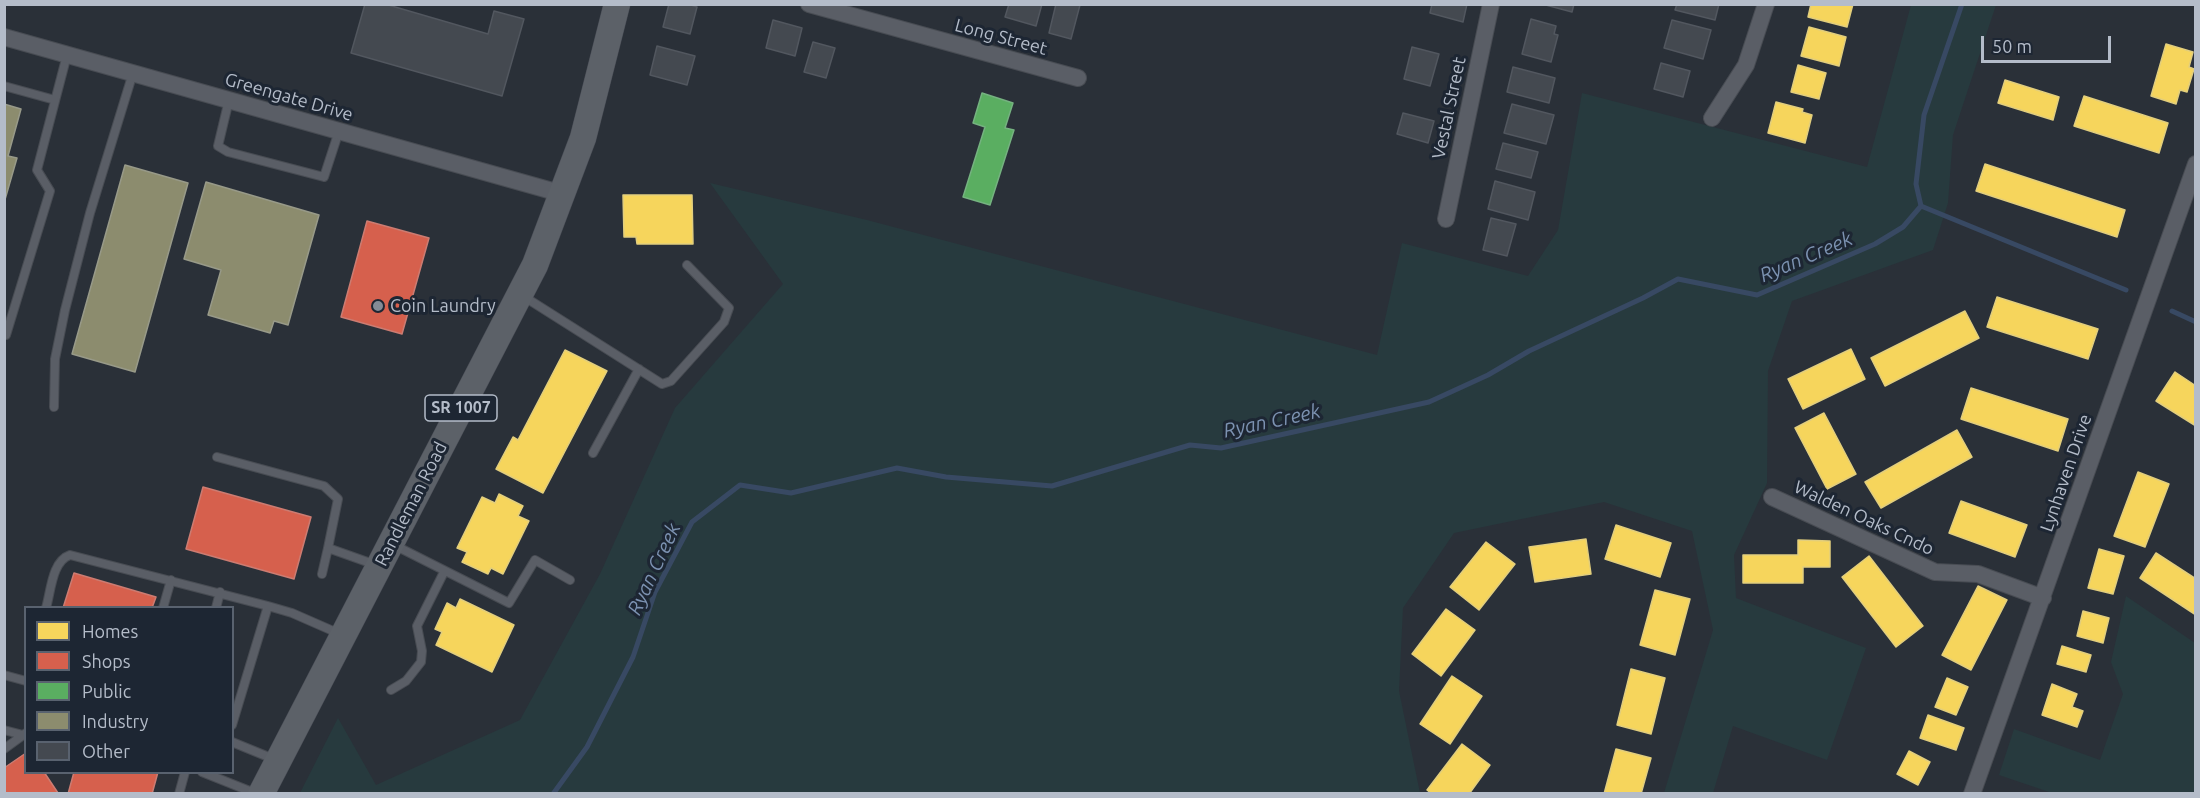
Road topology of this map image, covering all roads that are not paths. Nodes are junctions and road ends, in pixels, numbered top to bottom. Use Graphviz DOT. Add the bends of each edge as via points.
graph roads {
  1 [pos="617,4"];
  2 [pos="809,4"];
  3 [pos="1491,4"];
  4 [pos="1766,4"];
  5 [pos="4,37"];
  6 [pos="67,55"];
  7 [pos="133,73"];
  8 [pos="1078,78"];
  9 [pos="4,86"];
  10 [pos="56,100"];
  11 [pos="229,100"];
  12 [pos="1712,118"];
  13 [pos="339,131"];
  14 [pos="2196,164"];
  15 [pos="563,194"];
  16 [pos="1446,219"];
  17 [pos="687,265"];
  18 [pos="520,294"];
  19 [pos="6,335"];
  20 [pos="639,369"];
  21 [pos="54,406"];
  22 [pos="593,453"];
  23 [pos="217,457"];
  24 [pos="1772,497"];
  25 [pos="391,543"];
  26 [pos="328,548"];
  27 [pos="379,566"];
  28 [pos="444,572"];
  29 [pos="322,574"];
  30 [pos="171,580"];
  31 [pos="570,580"];
  32 [pos="220,592"];
  33 [pos="2043,598"];
  34 [pos="47,606"];
  35 [pos="164,606"];
  36 [pos="216,606"];
  37 [pos="268,606"];
  38 [pos="343,635"];
  39 [pos="4,675"];
  40 [pos="24,680"];
  41 [pos="391,690"];
  42 [pos="234,718"];
  43 [pos="4,730"];
  44 [pos="24,734"];
  45 [pos="234,743"];
  46 [pos="4,749"];
  47 [pos="278,760"];
  48 [pos="184,774"];
  49 [pos="207,774"];
  50 [pos="179,794"];
  51 [pos="259,794"];
  52 [pos="1971,794"];
  1 -- 15 [label="main road, Randleman Road / SR 1007" via="583,138"];
  2 -- 8 [label="street, Long Street"];
  3 -- 16 [label="street, Vestal Street"];
  4 -- 12 [label="street" via="1746,65"];
  5 -- 6 [label="street, Greengate Drive"];
  6 -- 7 [label="street, Greengate Drive"];
  6 -- 10 [label="lane"];
  7 -- 11 [label="street, Greengate Drive"];
  7 -- 21 [label="lane" via="65,310 55,359"];
  9 -- 10 [label="lane"];
  10 -- 19 [label="lane" via="38,170 50,191"];
  11 -- 13 [label="street, Greengate Drive"];
  11 -- 13 [label="lane" via="218,146 228,152 324,177"];
  13 -- 15 [label="street, Greengate Drive"];
  14 -- 33 [label="street, Lynhaven Drive"];
  15 -- 18 [label="main road, Randleman Road / SR 1007"];
  17 -- 20 [label="lane" via="729,308 724,322 671,381 662,384"];
  18 -- 20 [label="lane"];
  18 -- 25 [label="main road, Randleman Road / SR 1007"];
  20 -- 22 [label="lane"];
  23 -- 26 [label="lane" via="324,486 338,499"];
  24 -- 33 [label="street, Walden Oaks Cndo" via="1935,572 1978,574"];
  25 -- 27 [label="main road, Randleman Road / SR 1007"];
  25 -- 28 [label="lane"];
  26 -- 27 [label="lane"];
  26 -- 29 [label="lane"];
  27 -- 38 [label="main road, Randleman Road / SR 1007"];
  28 -- 31 [label="lane" via="509,603 535,560"];
  28 -- 41 [label="lane" via="417,626 421,662 406,681"];
  30 -- 32 [label="lane"];
  30 -- 34 [label="lane" via="70,555 57,566"];
  30 -- 35 [label="lane"];
  32 -- 36 [label="lane"];
  32 -- 37 [label="lane"];
  33 -- 52 [label="street, Lynhaven Drive"];
  37 -- 38 [label="lane"];
  37 -- 42 [label="lane"];
  38 -- 47 [label="main road, Randleman Road / SR 1007"];
  39 -- 40 [label="lane"];
  43 -- 44 [label="lane"];
  44 -- 46 [label="lane"];
  45 -- 47 [label="lane"];
  47 -- 51 [label="main road, Randleman Road / SR 1007"];
  48 -- 50 [label="lane"];
  49 -- 51 [label="lane"];
}
